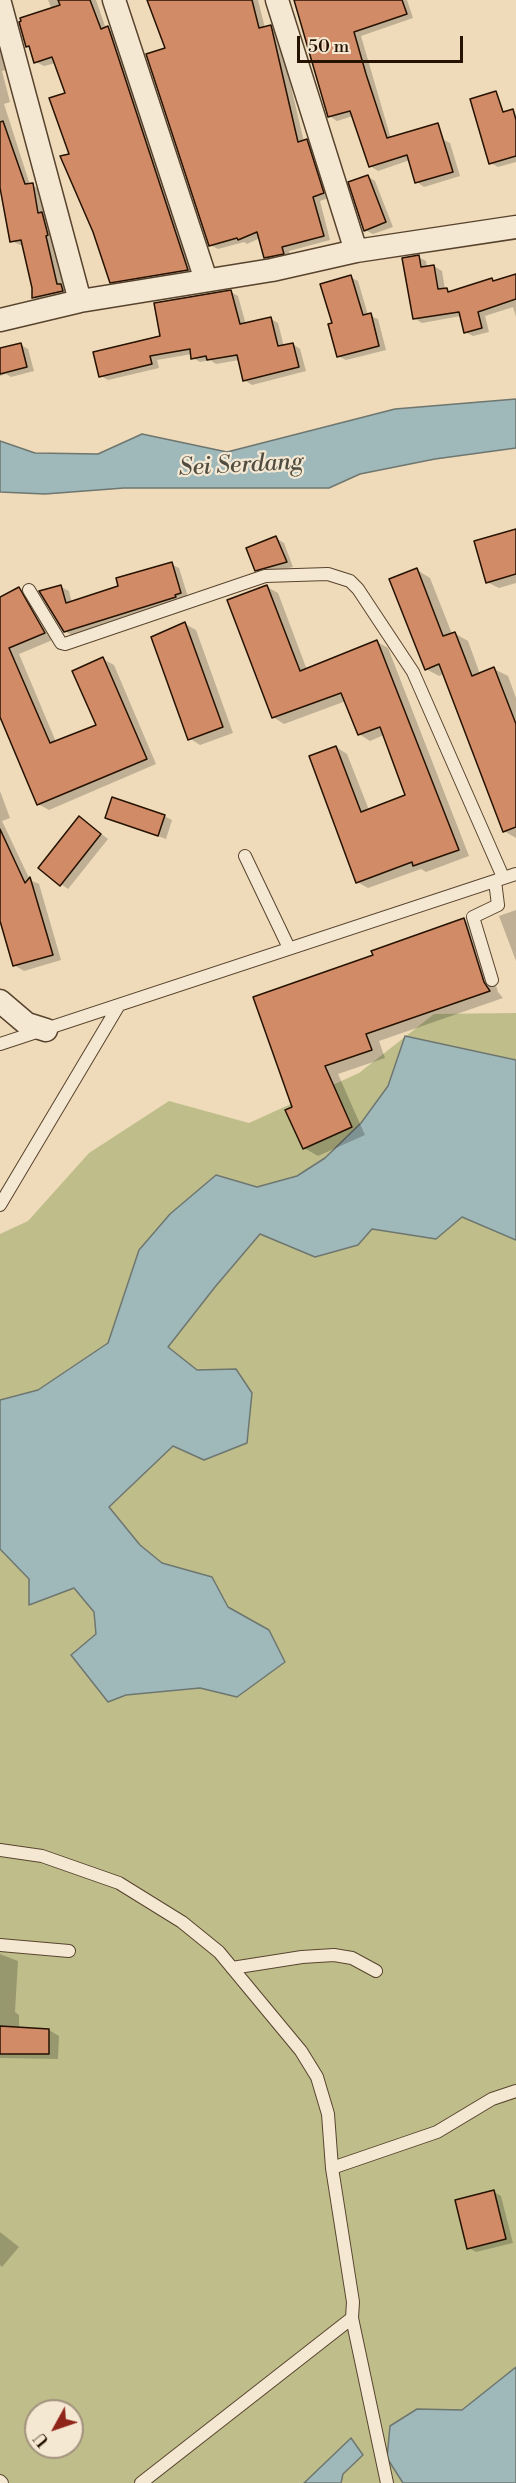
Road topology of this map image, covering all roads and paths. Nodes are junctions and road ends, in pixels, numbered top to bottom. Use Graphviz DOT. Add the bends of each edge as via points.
graph roads {
  1 [pos="114,0"];
  2 [pos="277,0"];
  3 [pos="0,3"];
  4 [pos="516,228"];
  5 [pos="356,251"];
  6 [pos="207,280"];
  7 [pos="80,301"];
  8 [pos="0,320"];
  9 [pos="29,590"];
  10 [pos="245,856"];
  11 [pos="516,874"];
  12 [pos="499,879"];
  13 [pos="289,948"];
  14 [pos="492,980"];
  15 [pos="0,1001"];
  16 [pos="119,1005"];
  17 [pos="46,1030"];
  18 [pos="0,1044"];
  19 [pos="0,1205"];
  20 [pos="0,1850"];
  21 [pos="0,1945"];
  22 [pos="69,1951"];
  23 [pos="232,1968"];
  24 [pos="376,1971"];
  25 [pos="516,2091"];
  26 [pos="332,2168"];
  27 [pos="352,2318"];
  28 [pos="141,2483"];
  29 [pos="387,2483"];
  1 -- 6 [label="street"];
  2 -- 5 [label="street"];
  3 -- 7 [label="street"];
  4 -- 5 [label="street"];
  5 -- 6 [label="street"];
  6 -- 7 [label="street"];
  7 -- 8 [label="street"];
  9 -- 12 [label="lane" via="65,644 265,576 327,574 350,581 413,672"];
  10 -- 13 [label="lane"];
  11 -- 12 [label="lane"];
  12 -- 13 [label="lane"];
  12 -- 14 [label="lane" via="498,905 473,917"];
  13 -- 16 [label="lane"];
  15 -- 17 [label="street" via="27,1024"];
  16 -- 17 [label="lane"];
  16 -- 19 [label="lane"];
  17 -- 18 [label="lane"];
  20 -- 23 [label="lane" via="42,1856 119,1883 182,1922"];
  21 -- 22 [label="lane"];
  23 -- 24 [label="lane" via="334,1955 352,1958"];
  23 -- 26 [label="lane" via="301,2051 317,2078 328,2114"];
  25 -- 26 [label="lane" via="492,2099 437,2132"];
  26 -- 27 [label="lane" via="353,2302"];
  27 -- 28 [label="lane"];
  27 -- 29 [label="lane"];
}
